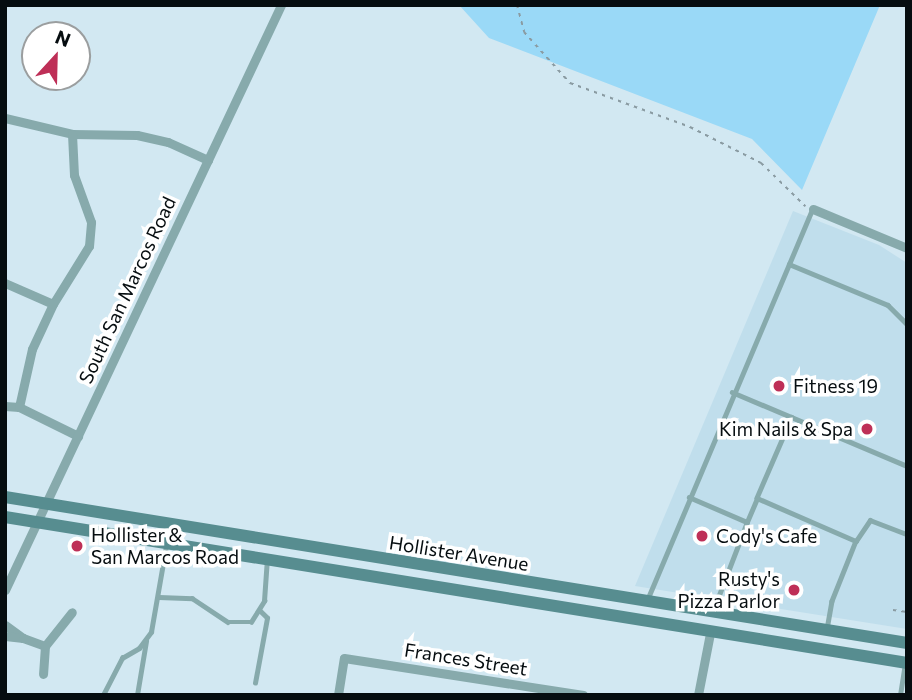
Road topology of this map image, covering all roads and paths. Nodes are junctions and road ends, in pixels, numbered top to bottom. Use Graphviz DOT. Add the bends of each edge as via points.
graph roads {
  1 [pos="281,5"];
  2 [pos="517,5"];
  3 [pos="5,118"];
  4 [pos="72,134"];
  5 [pos="208,160"];
  6 [pos="813,209"];
  7 [pos="907,248"];
  8 [pos="789,264"];
  9 [pos="5,283"];
  10 [pos="53,304"];
  11 [pos="907,324"];
  12 [pos="732,392"];
  13 [pos="5,406"];
  14 [pos="19,407"];
  15 [pos="792,417"];
  16 [pos="78,436"];
  17 [pos="907,466"];
  18 [pos="5,497"];
  19 [pos="689,497"];
  20 [pos="757,498"];
  21 [pos="44,504"];
  22 [pos="5,517"];
  23 [pos="35,522"];
  24 [pos="747,522"];
  25 [pos="907,534"];
  26 [pos="856,541"];
  27 [pos="166,545"];
  28 [pos="267,562"];
  29 [pos="5,590"];
  30 [pos="159,597"];
  31 [pos="646,602"];
  32 [pos="893,610"];
  33 [pos="261,611"];
  34 [pos="72,612"];
  35 [pos="907,612"];
  36 [pos="713,613"];
  37 [pos="5,625"];
  38 [pos="827,631"];
  39 [pos="710,633"];
  40 [pos="5,636"];
  41 [pos="23,638"];
  42 [pos="146,641"];
  43 [pos="907,643"];
  44 [pos="45,646"];
  45 [pos="906,663"];
  46 [pos="43,674"];
  47 [pos="256,683"];
  48 [pos="903,694"];
  49 [pos="103,695"];
  50 [pos="137,695"];
  51 [pos="338,695"];
  52 [pos="583,695"];
  53 [pos="698,695"];
  1 -- 5 [label="street, South San Marcos Road"];
  2 -- 6 [label="path" via="524,32 570,83 690,127 761,163 798,203"];
  3 -- 4 [label="street"];
  4 -- 5 [label="street" via="136,135 168,142"];
  4 -- 10 [label="street" via="74,176 92,222 89,246"];
  5 -- 16 [label="street, South San Marcos Road"];
  6 -- 7 [label="street"];
  6 -- 8 [label="lane"];
  8 -- 11 [label="lane" via="888,305"];
  8 -- 12 [label="lane"];
  9 -- 10 [label="street"];
  10 -- 14 [label="street" via="32,349"];
  12 -- 15 [label="lane"];
  12 -- 19 [label="lane"];
  13 -- 14 [label="street"];
  14 -- 16 [label="street"];
  15 -- 17 [label="lane"];
  15 -- 20 [label="lane"];
  16 -- 21 [label="street, South San Marcos Road"];
  18 -- 21 [label="main road, Hollister Avenue"];
  19 -- 24 [label="lane"];
  19 -- 31 [label="lane"];
  20 -- 24 [label="lane"];
  20 -- 26 [label="lane"];
  21 -- 23 [label="street, South San Marcos Road"];
  21 -- 31 [label="main road, Hollister Avenue"];
  22 -- 23 [label="main road, Hollister Avenue"];
  23 -- 27 [label="main road, Hollister Avenue"];
  23 -- 29 [label="street, South San Marcos Road"];
  24 -- 36 [label="lane" via="720,581"];
  25 -- 26 [label="lane" via="870,520"];
  26 -- 38 [label="lane" via="832,601"];
  27 -- 28 [label="main road, Hollister Avenue"];
  27 -- 30 [label="lane"];
  28 -- 33 [label="lane"];
  28 -- 39 [label="main road, Hollister Avenue"];
  30 -- 33 [label="lane" via="201,601 228,622 240,625 251,622"];
  30 -- 42 [label="lane"];
  31 -- 36 [label="main road, Hollister Avenue"];
  32 -- 35 [label="path"];
  33 -- 47 [label="lane" via="267,618"];
  34 -- 44 [label="street"];
  36 -- 38 [label="main road, Hollister Avenue"];
  37 -- 41 [label="street"];
  38 -- 43 [label="main road, Hollister Avenue"];
  39 -- 45 [label="main road, Hollister Avenue"];
  39 -- 53 [label="street"];
  40 -- 41 [label="street"];
  41 -- 44 [label="street"];
  42 -- 49 [label="lane" via="122,658"];
  42 -- 50 [label="lane"];
  44 -- 46 [label="street"];
  45 -- 48 [label="lane"];
  51 -- 52 [label="street, Frances Street" via="344,657"];
}
